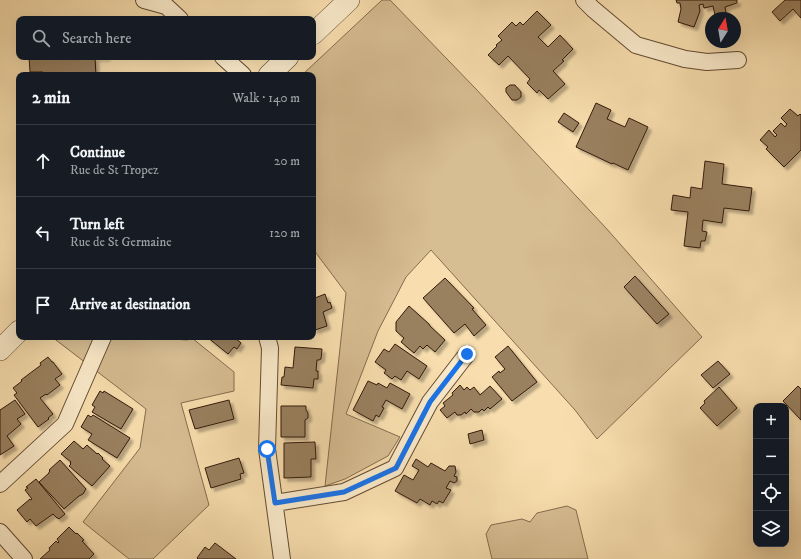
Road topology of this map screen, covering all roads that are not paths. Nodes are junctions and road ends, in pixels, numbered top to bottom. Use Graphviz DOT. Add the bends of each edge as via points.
graph roads {
  1 [pos="144,0"];
  2 [pos="349,0"];
  3 [pos="584,0"];
  4 [pos="177,16"];
  5 [pos="316,31"];
  6 [pos="226,60"];
  7 [pos="285,60"];
  8 [pos="738,60"];
  9 [pos="240,72"];
  10 [pos="272,72"];
  11 [pos="16,334"];
  12 [pos="102,340"];
  13 [pos="268,340"];
  14 [pos="0,350"];
  15 [pos="467,354"];
  16 [pos="0,484"];
  17 [pos="275,503"];
  18 [pos="0,532"];
  19 [pos="24,559"];
  20 [pos="282,559"];
  1 -- 4 [label="street" via="166,6"];
  2 -- 5 [label="street"];
  3 -- 8 [label="street" via="636,45 685,59 707,62"];
  6 -- 9 [label="street"];
  7 -- 10 [label="street"];
  11 -- 14 [label="street"];
  12 -- 16 [label="street" via="65,424"];
  13 -- 17 [label="street" via="270,348 267,449"];
  15 -- 17 [label="street" via="430,402 396,468 344,492"];
  17 -- 20 [label="street"];
  18 -- 19 [label="street"];
}
